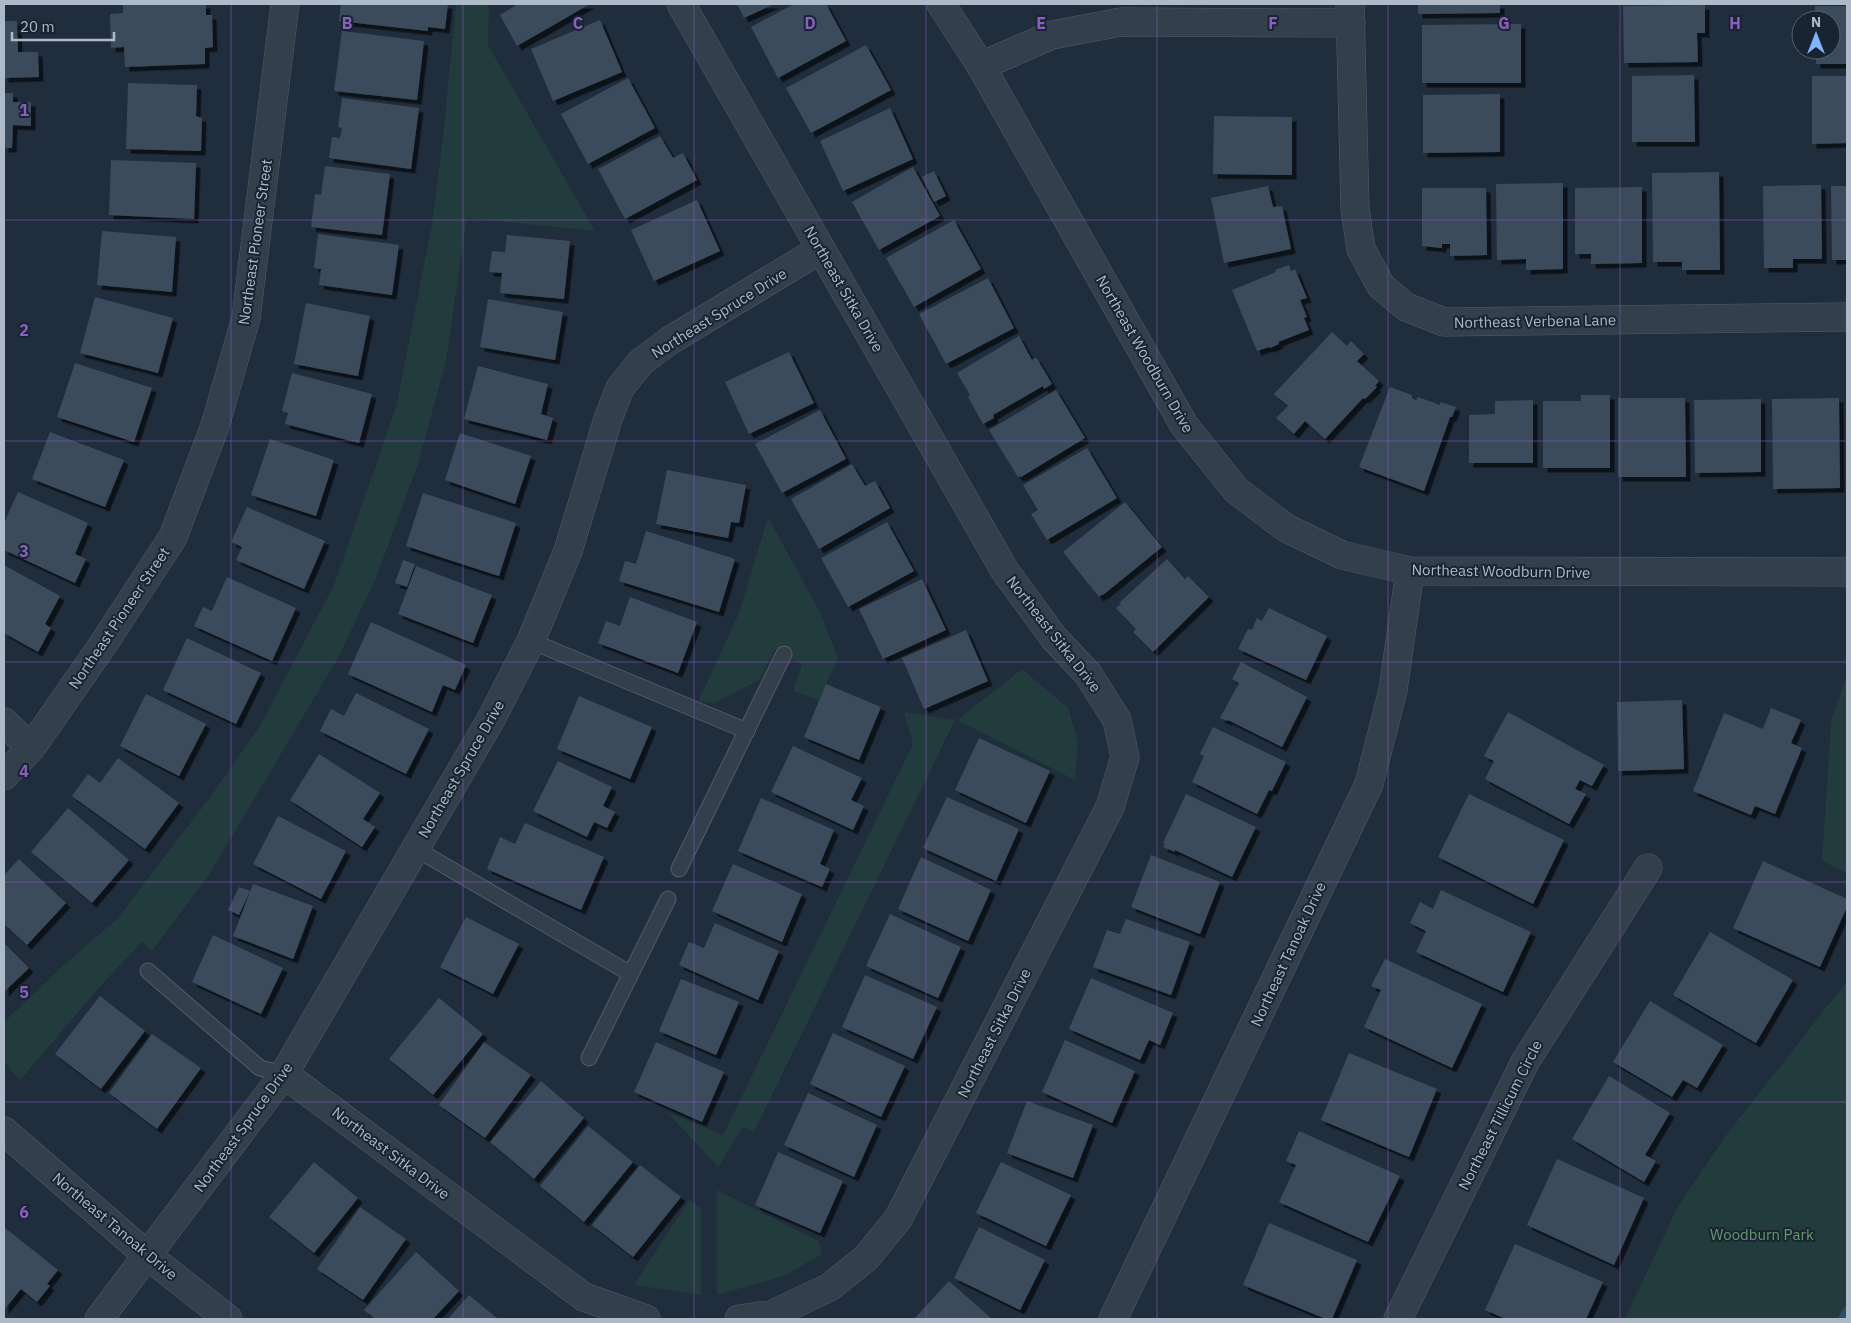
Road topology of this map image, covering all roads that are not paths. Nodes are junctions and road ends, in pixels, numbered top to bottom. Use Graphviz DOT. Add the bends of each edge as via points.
graph roads {
  1 [pos="285,4"];
  2 [pos="681,4"];
  3 [pos="941,4"];
  4 [pos="1351,14"];
  5 [pos="981,66"];
  6 [pos="821,249"];
  7 [pos="1847,318"];
  8 [pos="1410,571"];
  9 [pos="1847,572"];
  10 [pos="530,641"];
  11 [pos="784,654"];
  12 [pos="4,722"];
  13 [pos="746,731"];
  14 [pos="31,748"];
  15 [pos="4,776"];
  16 [pos="416,849"];
  17 [pos="1648,868"];
  18 [pos="680,869"];
  19 [pos="668,899"];
  20 [pos="148,971"];
  21 [pos="631,974"];
  22 [pos="589,1058"];
  23 [pos="284,1074"];
  24 [pos="4,1131"];
  25 [pos="148,1256"];
  26 [pos="1119,1318"];
  27 [pos="99,1319"];
  28 [pos="228,1319"];
  29 [pos="646,1319"];
  30 [pos="739,1319"];
  31 [pos="1398,1319"];
  1 -- 14 [label="street, Northeast Pioneer Street" via="246,318 215,426 173,536"];
  2 -- 6 [label="street, Northeast Sitka Drive"];
  3 -- 5 [label="street, Northeast Woodburn Drive"];
  4 -- 5 [label="street, Northeast Verbena Lane" via="1121,22 1052,35"];
  4 -- 7 [label="street, Northeast Verbena Lane" via="1355,210 1361,249 1381,286 1406,307 1444,322"];
  5 -- 8 [label="street, Northeast Woodburn Drive" via="1184,425 1236,490 1286,528 1342,555"];
  6 -- 10 [label="street, Northeast Spruce Drive" via="669,342 641,362 620,388 568,551"];
  6 -- 30 [label="street, Northeast Sitka Drive" via="1005,571 1054,638 1088,674 1117,720 1125,757 1110,807 898,1219 866,1258 830,1287 773,1314"];
  8 -- 9 [label="street, Northeast Woodburn Drive"];
  8 -- 26 [label="street, Northeast Tanoak Drive" via="1393,690 1369,784"];
  10 -- 13 [label="lane"];
  10 -- 16 [label="street, Northeast Spruce Drive" via="490,721"];
  11 -- 13 [label="lane"];
  12 -- 14 [label="street"];
  13 -- 18 [label="lane"];
  14 -- 15 [label="street, Northeast Pioneer Street"];
  16 -- 21 [label="lane"];
  16 -- 23 [label="street, Northeast Spruce Drive"];
  17 -- 31 [label="street, Northeast Tillicum Circle" via="1525,1062"];
  19 -- 21 [label="lane"];
  20 -- 23 [label="lane, Northeast Sitka Drive" via="260,1068"];
  21 -- 22 [label="lane"];
  23 -- 25 [label="street, Northeast Spruce Drive"];
  23 -- 29 [label="street, Northeast Sitka Drive" via="584,1297"];
  24 -- 25 [label="street, Northeast Tanoak Drive"];
  25 -- 27 [label="street, Northeast Spruce Drive"];
  25 -- 28 [label="street, Northeast Tanoak Drive"];
}
